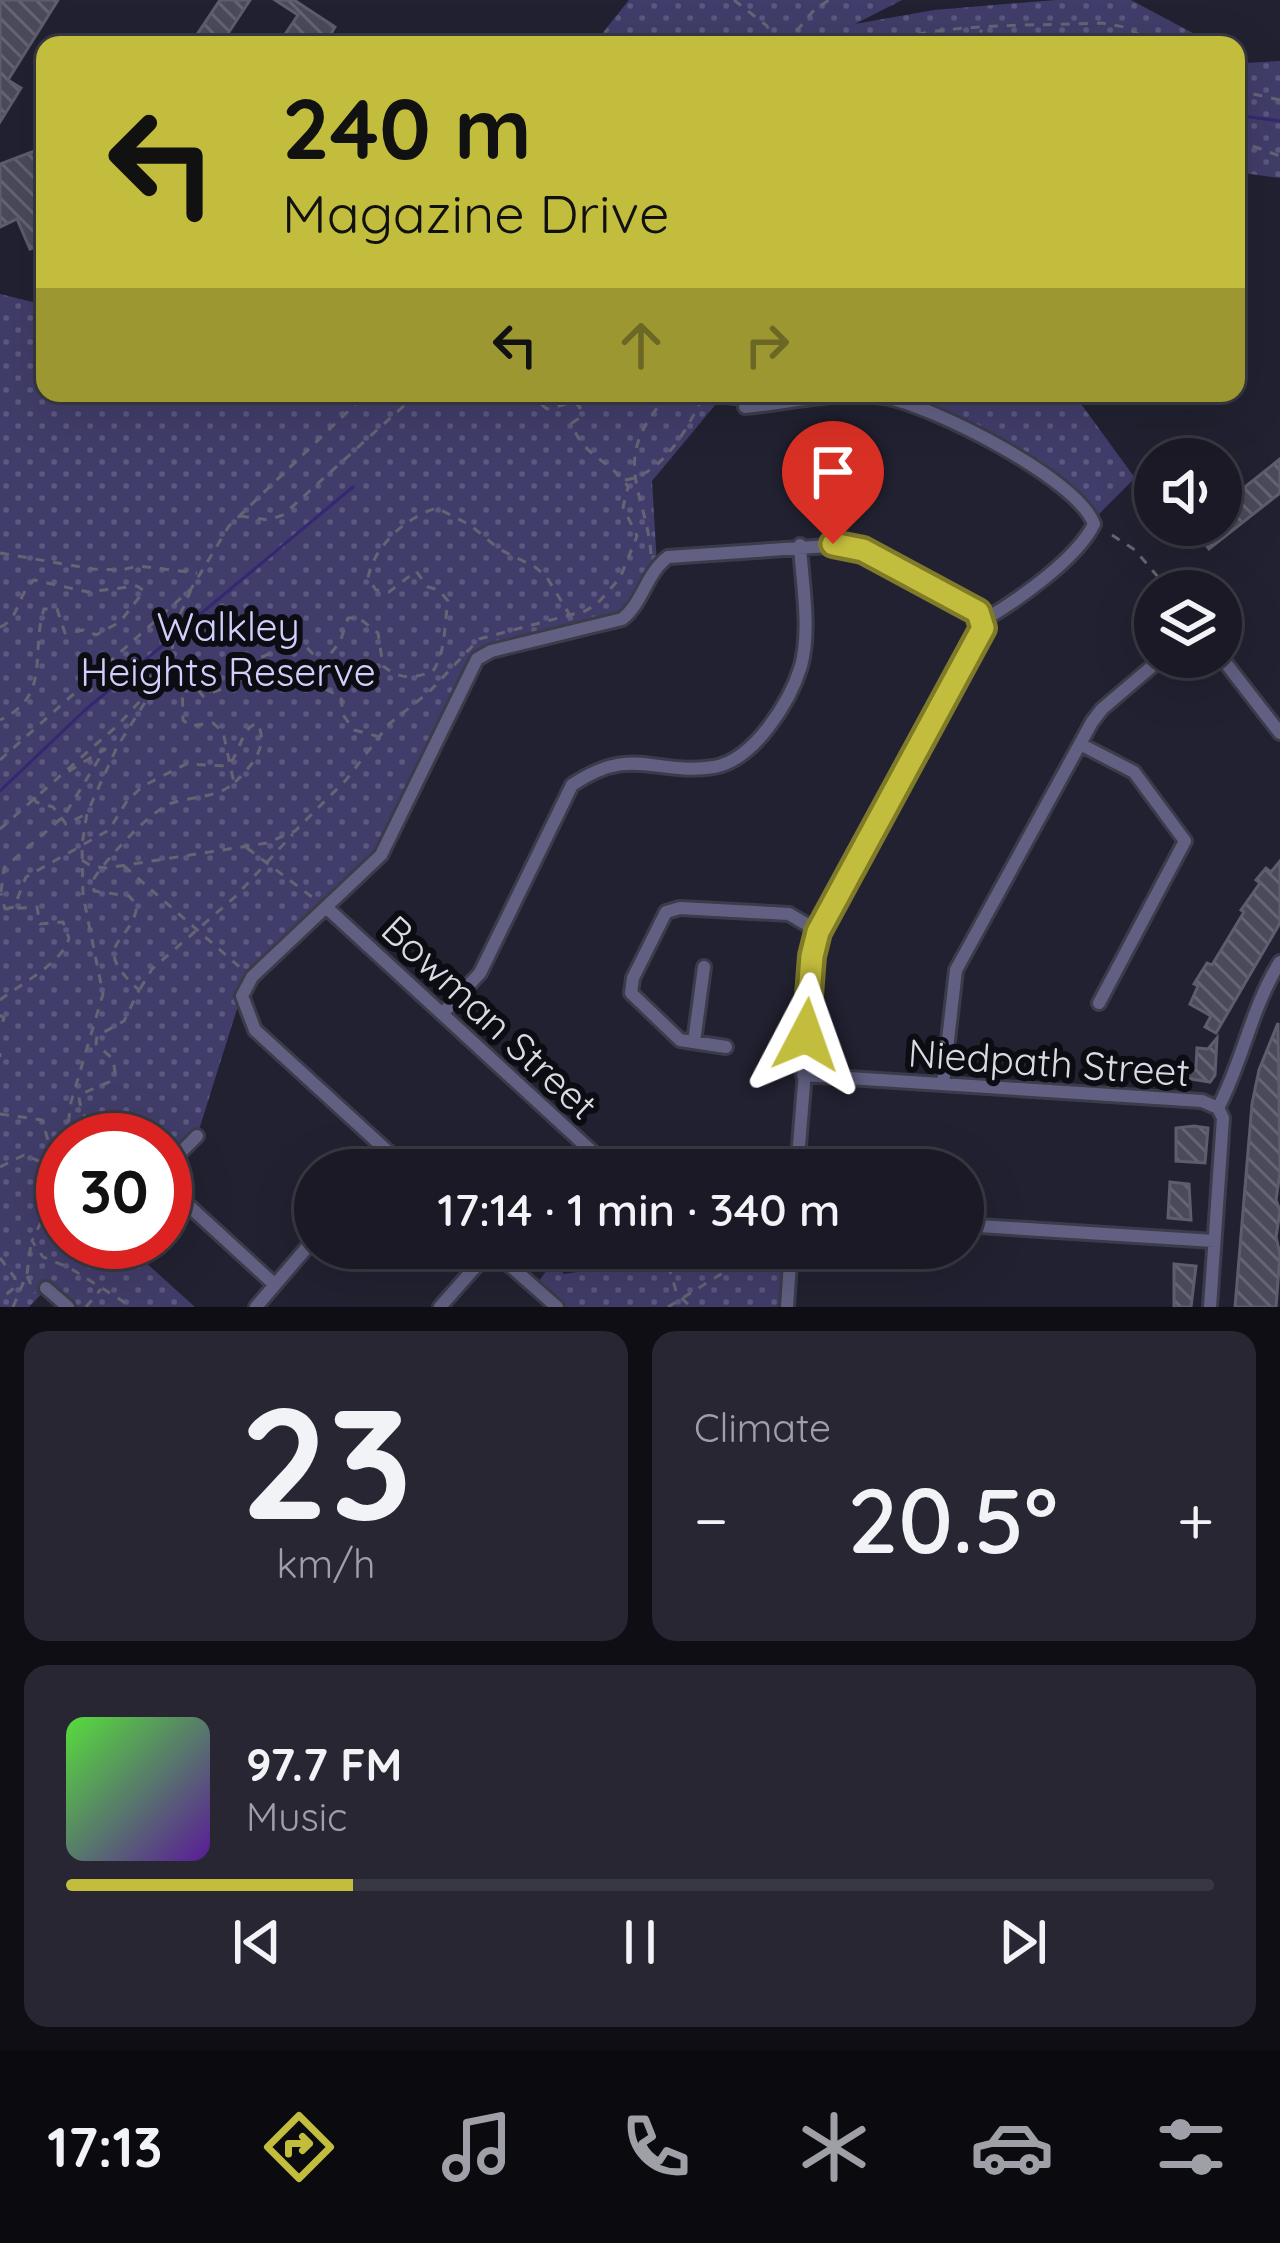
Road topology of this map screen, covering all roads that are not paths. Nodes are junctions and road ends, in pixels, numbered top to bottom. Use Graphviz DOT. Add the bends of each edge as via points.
graph roads {
  1 [pos="797,402"];
  2 [pos="898,402"];
  3 [pos="745,407"];
  4 [pos="800,545"];
  5 [pos="982,621"];
  6 [pos="1138,678"];
  7 [pos="1237,678"];
  8 [pos="1280,733"];
  9 [pos="1080,744"];
  10 [pos="327,908"];
  11 [pos="818,932"];
  12 [pos="1280,962"];
  13 [pos="704,967"];
  14 [pos="1099,1003"];
  15 [pos="443,1012"];
  16 [pos="694,1042"];
  17 [pos="727,1047"];
  18 [pos="803,1075"];
  19 [pos="943,1084"];
  20 [pos="1218,1108"];
  21 [pos="197,1136"];
  22 [pos="192,1141"];
  23 [pos="385,1149"];
  24 [pos="590,1149"];
  25 [pos="798,1149"];
  26 [pos="192,1209"];
  27 [pos="984,1226"];
  28 [pos="1214,1241"];
  29 [pos="294,1262"];
  30 [pos="476,1269"];
  31 [pos="512,1269"];
  32 [pos="790,1269"];
  33 [pos="274,1284"];
  34 [pos="46,1288"];
  35 [pos="68,1307"];
  36 [pos="256,1307"];
  37 [pos="440,1307"];
  38 [pos="557,1307"];
  39 [pos="787,1307"];
  40 [pos="1210,1307"];
  1 -- 3 [label="street"];
  2 -- 5 [label="street" via="1008,449 1088,508 1094,524 1086,542"];
  4 -- 5 [label="street" via="863,550"];
  4 -- 10 [label="street" via="668,557 622,619 477,659 381,855"];
  4 -- 15 [label="street" via="801,666 767,732 715,767 621,762 572,785 480,974"];
  5 -- 11 [label="street"];
  6 -- 9 [label="street" via="1102,709"];
  7 -- 8 [label="street"];
  9 -- 14 [label="street" via="1134,772 1186,841"];
  9 -- 19 [label="street" via="956,970"];
  10 -- 15 [label="street, Bowman Street"];
  10 -- 23 [label="street" via="252,977 242,996 254,1030"];
  11 -- 16 [label="street" via="789,914 666,912 631,993 680,1040"];
  11 -- 18 [label="street"];
  12 -- 20 [label="street"];
  13 -- 16 [label="street"];
  15 -- 24 [label="street, Bowman Street"];
  16 -- 17 [label="street"];
  18 -- 19 [label="street, Niedpath Street"];
  18 -- 25 [label="street"];
  19 -- 20 [label="street, Niedpath Street"];
  20 -- 28 [label="street"];
  21 -- 22 [label="street"];
  26 -- 33 [label="street"];
  27 -- 28 [label="street"];
  28 -- 40 [label="street"];
  29 -- 33 [label="street"];
  30 -- 37 [label="street"];
  31 -- 38 [label="street"];
  32 -- 39 [label="street"];
  33 -- 36 [label="street"];
  34 -- 35 [label="street"];
}
